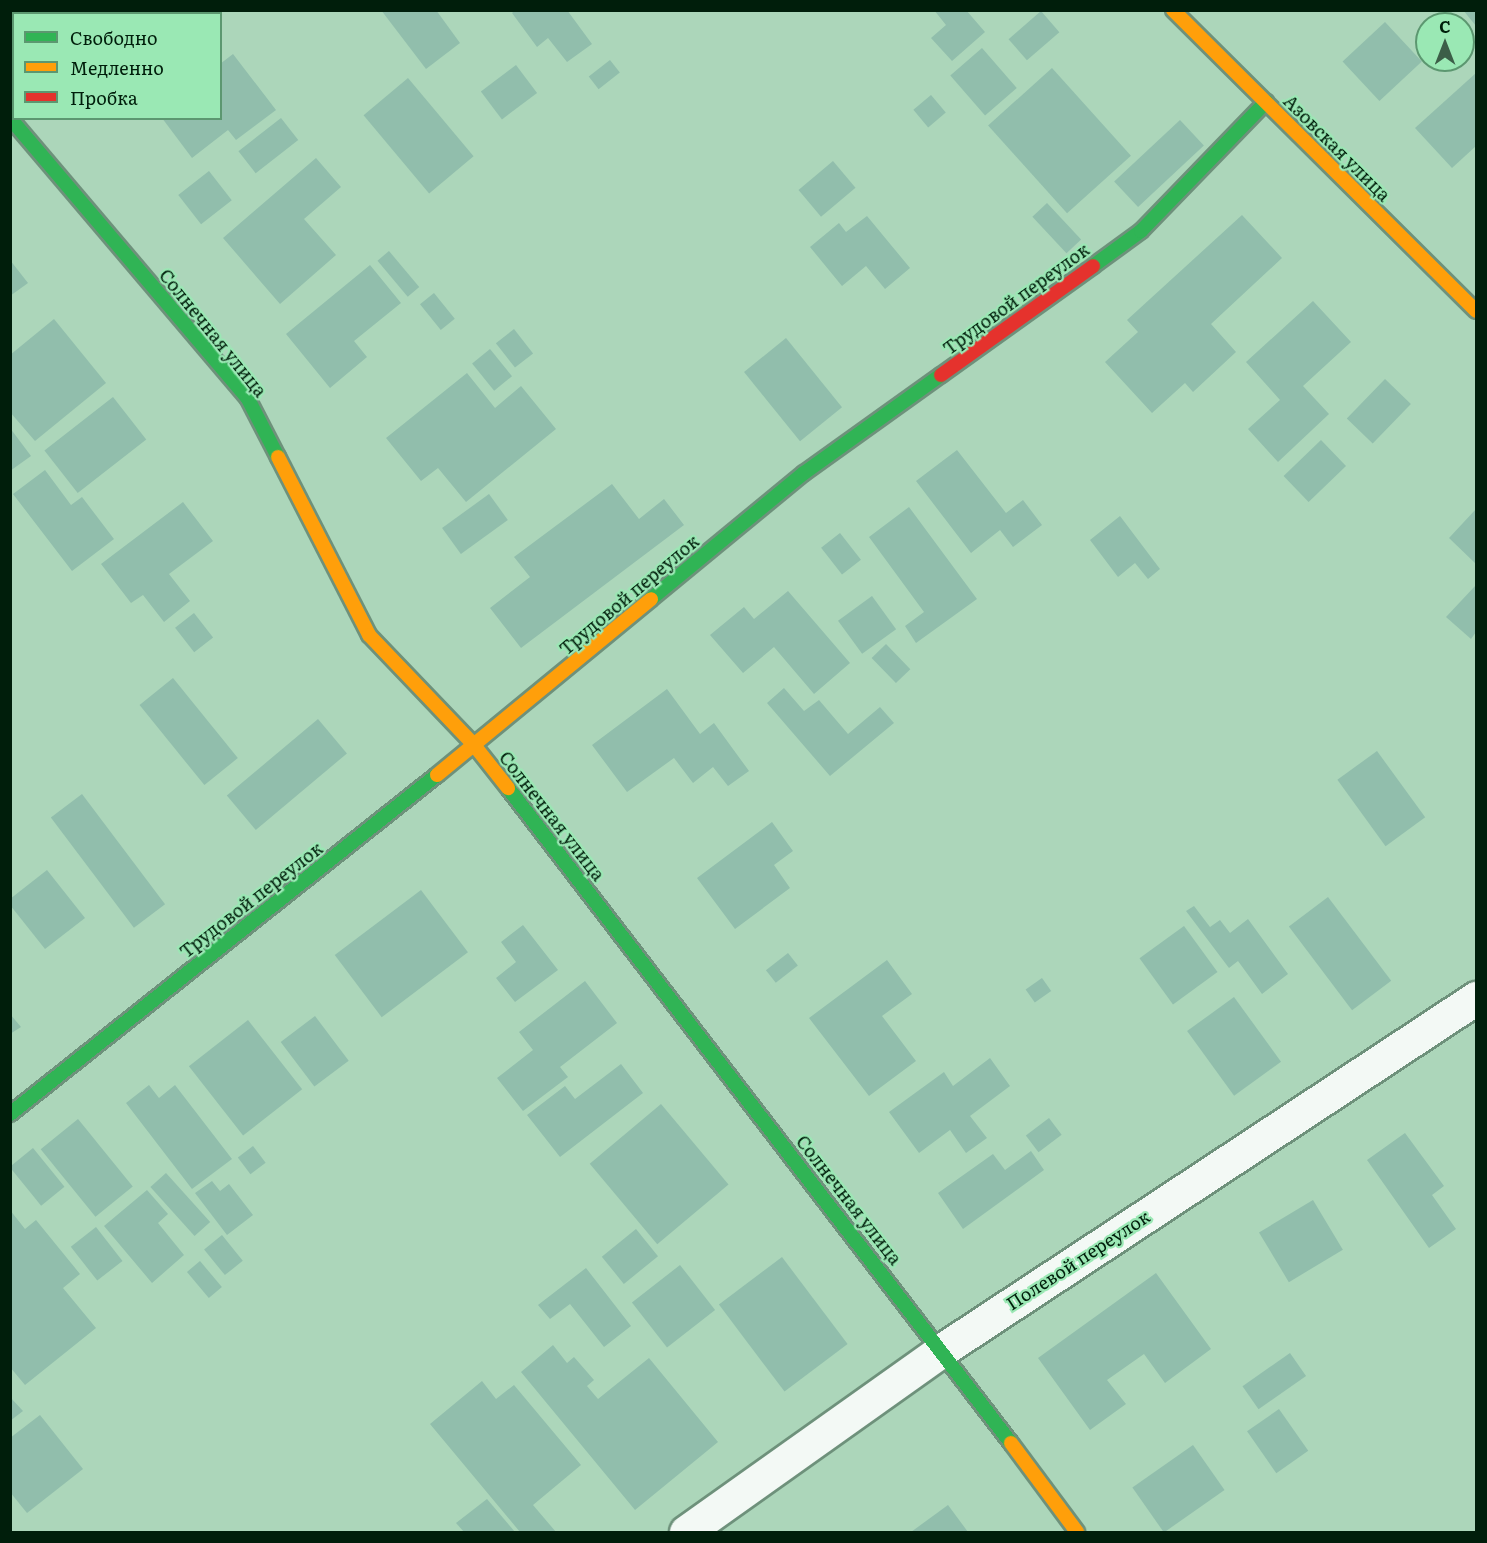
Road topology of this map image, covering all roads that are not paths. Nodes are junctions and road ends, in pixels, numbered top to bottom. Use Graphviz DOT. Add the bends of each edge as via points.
graph roads {
  1 [pos="1173,10"];
  2 [pos="1266,102"];
  3 [pos="10,118"];
  4 [pos="1476,311"];
  5 [pos="474,745"];
  6 [pos="1476,998"];
  7 [pos="10,1114"];
  8 [pos="942,1350"];
  9 [pos="686,1533"];
  10 [pos="1077,1533"];
  1 -- 2 [label="street, Азовская улица"];
  2 -- 4 [label="street, Азовская улица"];
  2 -- 5 [label="street, Трудовой переулок" via="1141,231 804,473"];
  3 -- 5 [label="street, Солнечная улица" via="247,397 369,634"];
  5 -- 7 [label="street, Трудовой переулок"];
  5 -- 8 [label="street, Солнечная улица"];
  6 -- 8 [label="street, Полевой переулок"];
  8 -- 9 [label="street, Полевой переулок"];
  8 -- 10 [label="street, Солнечная улица"];
}
